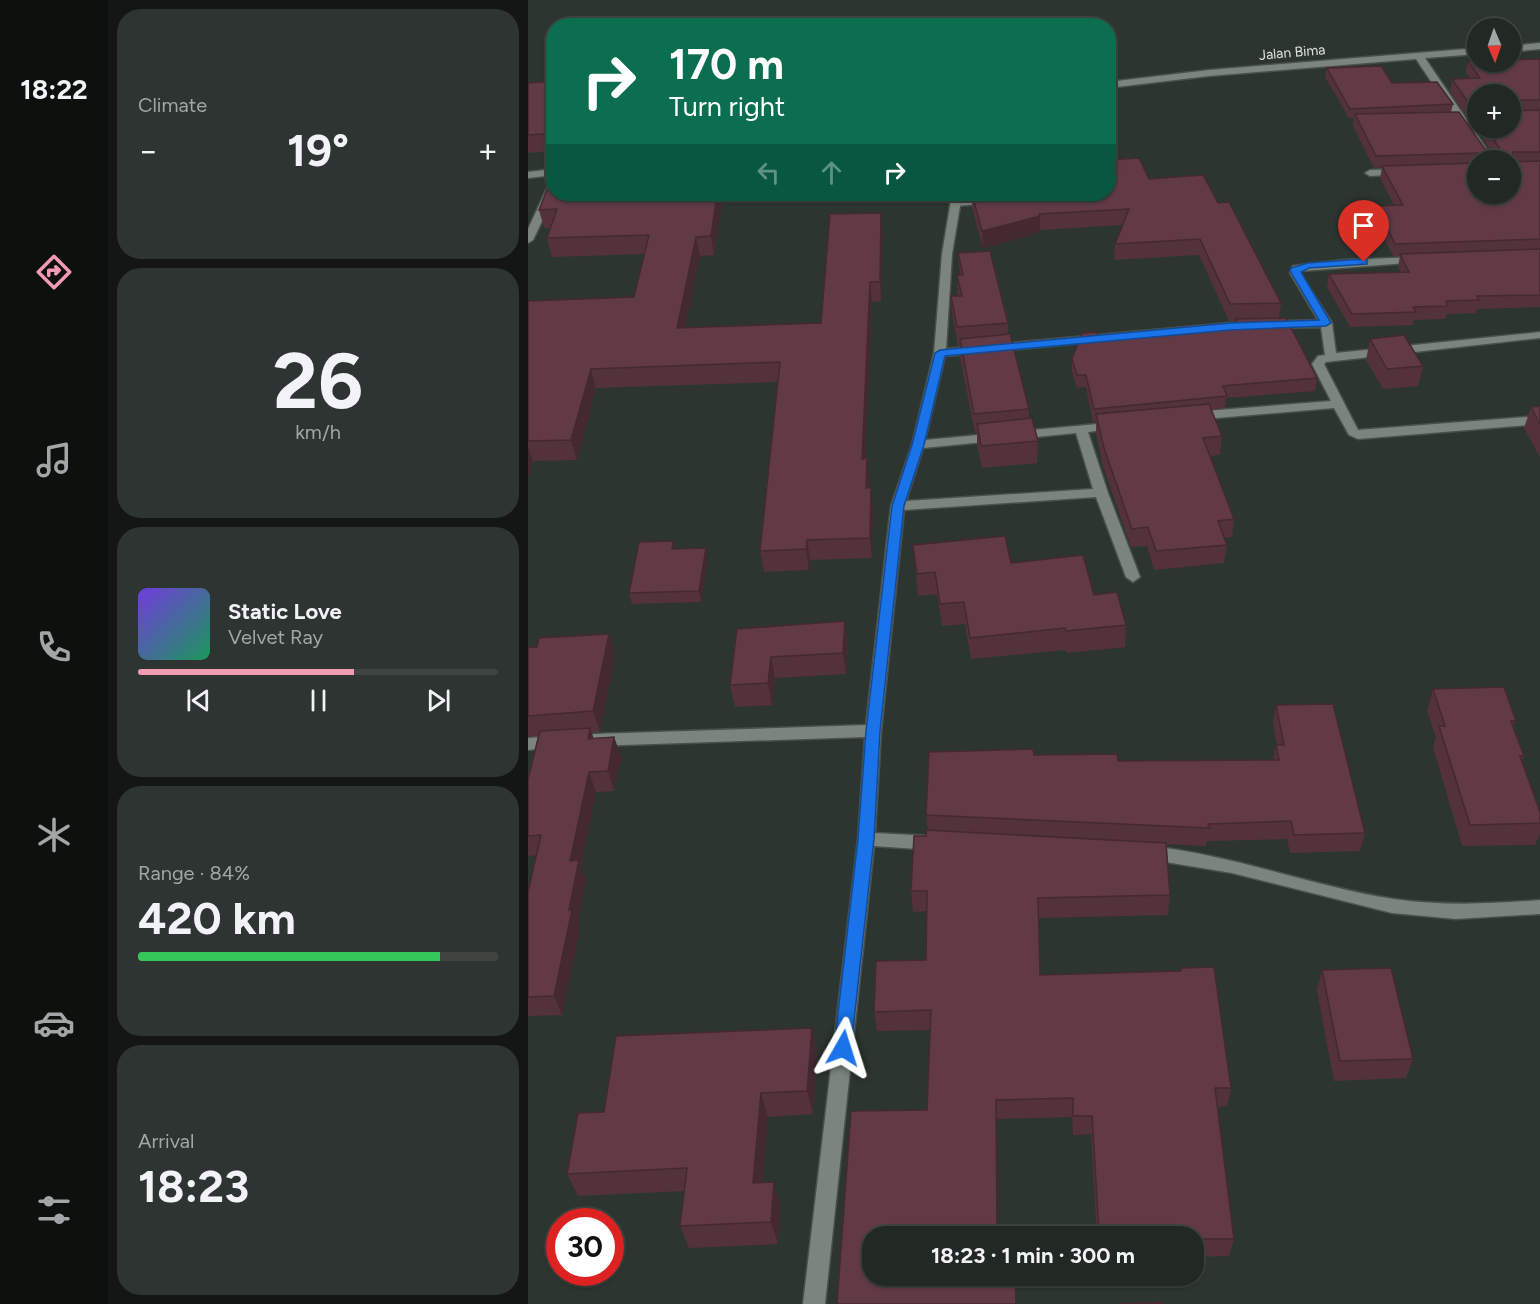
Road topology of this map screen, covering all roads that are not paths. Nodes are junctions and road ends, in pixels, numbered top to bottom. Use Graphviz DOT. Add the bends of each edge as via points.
graph roads {
  1 [pos="1540,46"];
  2 [pos="1521,48"];
  3 [pos="1467,52"];
  4 [pos="1419,56"];
  5 [pos="1116,84"];
  6 [pos="1451,119"];
  7 [pos="1462,119"];
  8 [pos="1467,119"];
  9 [pos="1482,150"];
  10 [pos="546,172"];
  11 [pos="1406,172"];
  12 [pos="1370,173"];
  13 [pos="528,175"];
  14 [pos="546,201"];
  15 [pos="956,201"];
  16 [pos="528,240"];
  17 [pos="1425,260"];
  18 [pos="1326,323"];
  19 [pos="1540,335"];
  20 [pos="940,353"];
  21 [pos="1331,357"];
  22 [pos="1339,404"];
  23 [pos="1175,418"];
  24 [pos="1540,420"];
  25 [pos="1128,423"];
  26 [pos="1080,429"];
  27 [pos="918,445"];
  28 [pos="1101,493"];
  29 [pos="898,506"];
  30 [pos="1134,577"];
  31 [pos="873,731"];
  32 [pos="528,744"];
  33 [pos="866,839"];
  34 [pos="946,843"];
  35 [pos="1128,852"];
  36 [pos="1540,908"];
  37 [pos="814,1304"];
  1 -- 2 [label="street"];
  3 -- 4 [label="street, Jalan Bima"];
  4 -- 5 [label="street, Jalan Bima" via="1209,72"];
  4 -- 7 [label="street"];
  6 -- 7 [label="street"];
  7 -- 8 [label="street"];
  7 -- 9 [label="street"];
  10 -- 13 [label="street"];
  11 -- 12 [label="street"];
  14 -- 16 [label="street"];
  15 -- 20 [label="street" via="947,254"];
  17 -- 18 [label="street" via="1297,268 1295,273"];
  18 -- 20 [label="street" via="1230,326"];
  18 -- 21 [label="street"];
  19 -- 21 [label="street"];
  20 -- 27 [label="street"];
  21 -- 22 [label="street" via="1318,364"];
  22 -- 23 [label="street"];
  22 -- 24 [label="street" via="1358,435"];
  25 -- 26 [label="street"];
  26 -- 27 [label="street"];
  26 -- 28 [label="street"];
  27 -- 29 [label="street"];
  28 -- 29 [label="street"];
  28 -- 30 [label="street"];
  29 -- 31 [label="street"];
  31 -- 32 [label="street"];
  31 -- 33 [label="street"];
  33 -- 34 [label="street"];
  33 -- 37 [label="street"];
  35 -- 36 [label="street" via="1184,855 1371,902 1439,912"];
}
